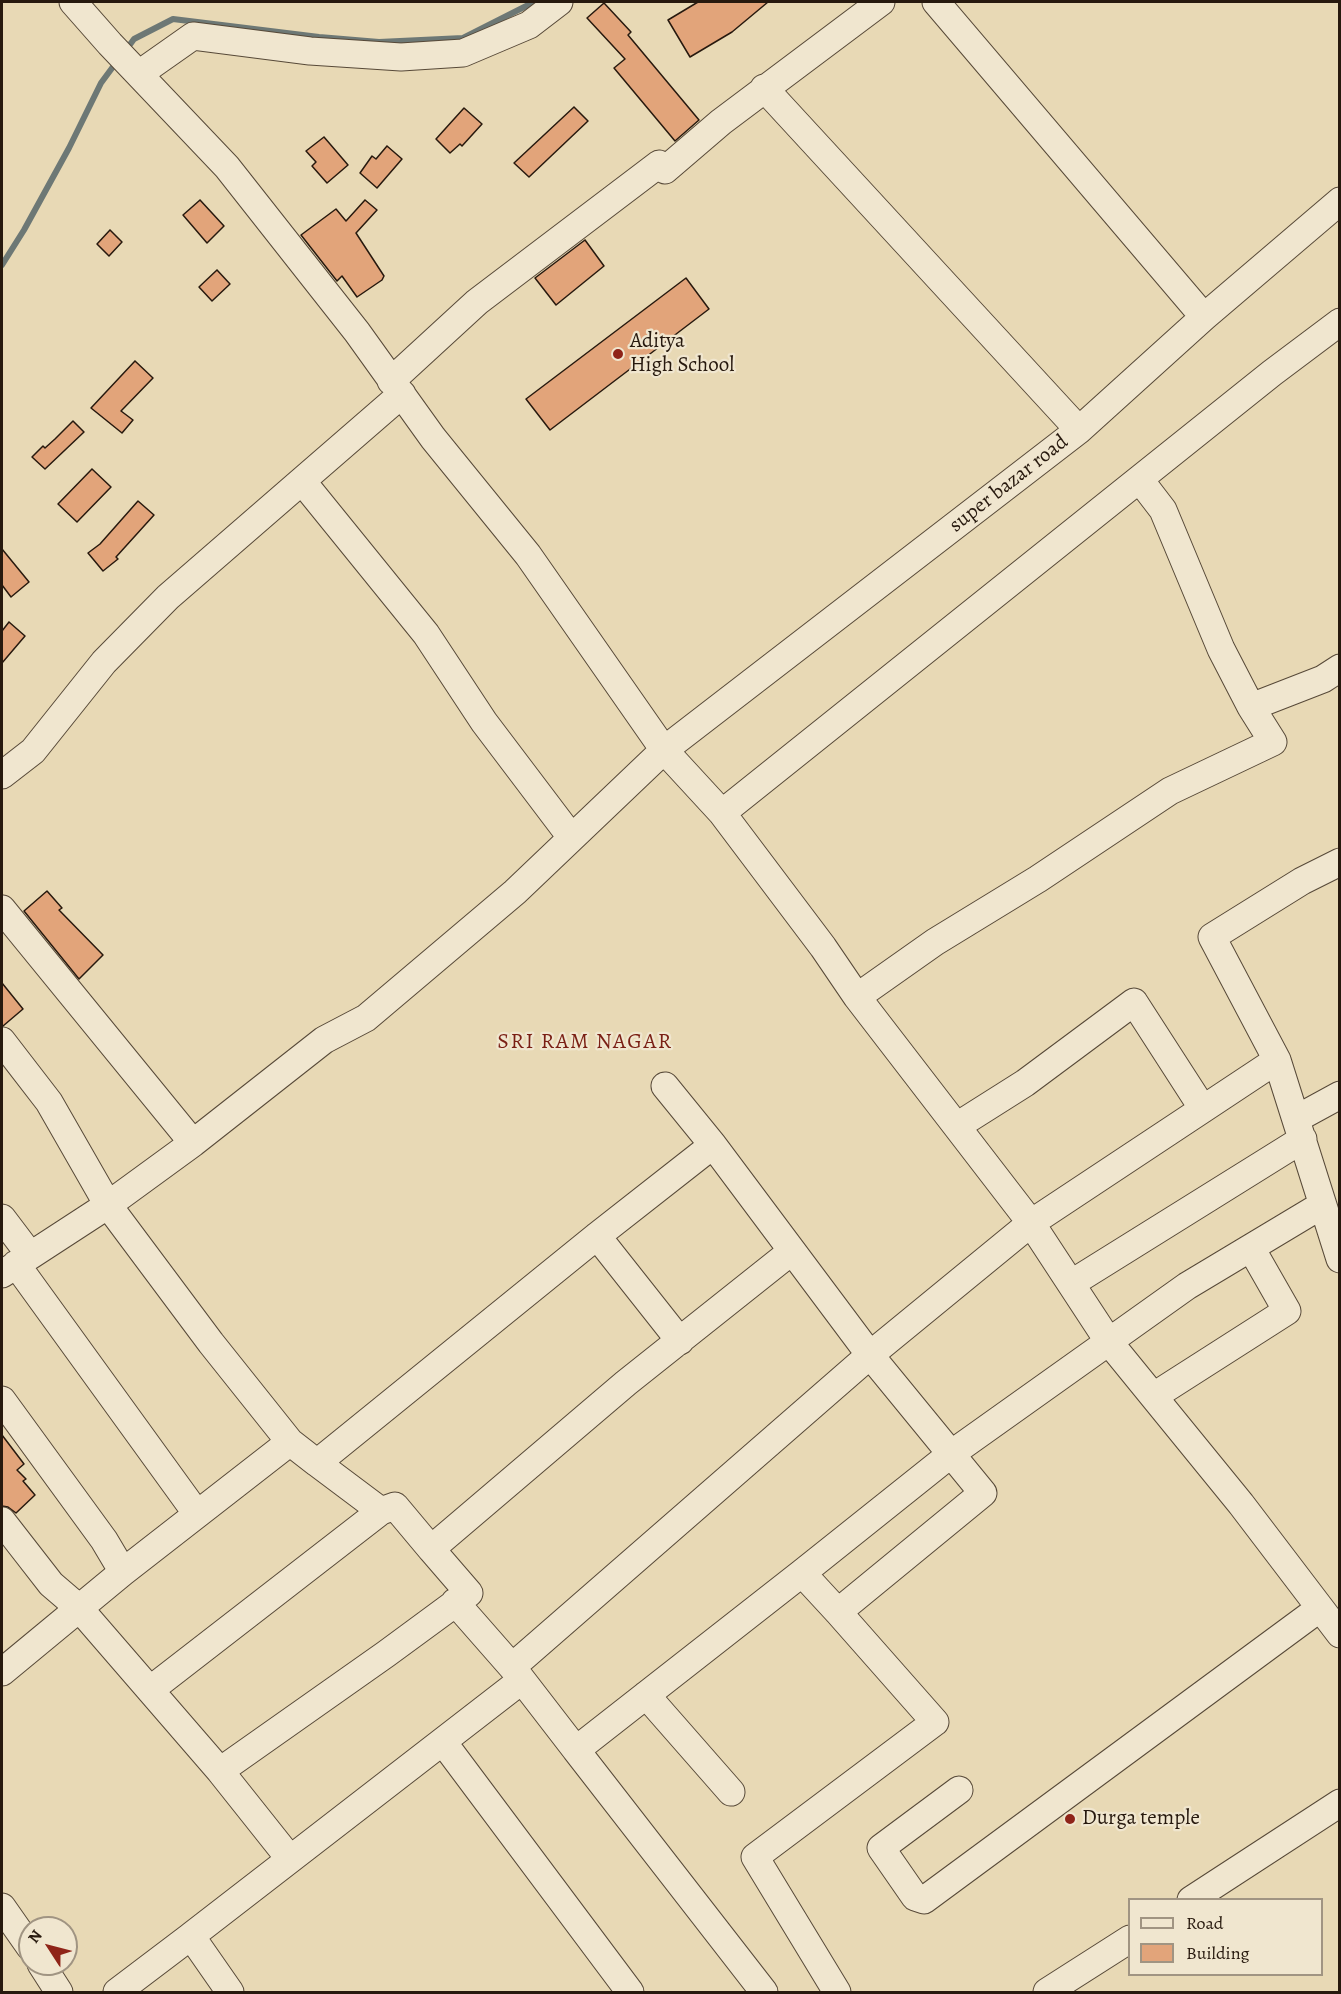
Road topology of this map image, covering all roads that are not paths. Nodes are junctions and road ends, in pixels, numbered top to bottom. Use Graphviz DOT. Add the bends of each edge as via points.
graph roads {
  1 [pos="74,2"];
  2 [pos="559,2"];
  3 [pos="881,2"];
  4 [pos="936,2"];
  5 [pos="127,62"];
  6 [pos="764,88"];
  7 [pos="1340,201"];
  8 [pos="1204,317"];
  9 [pos="1340,322"];
  10 [pos="397,387"];
  11 [pos="1079,430"];
  12 [pos="1140,480"];
  13 [pos="302,481"];
  14 [pos="1340,668"];
  15 [pos="1251,707"];
  16 [pos="664,750"];
  17 [pos="2,775"];
  18 [pos="722,813"];
  19 [pos="571,837"];
  20 [pos="1340,862"];
  21 [pos="2,909"];
  22 [pos="856,997"];
  23 [pos="2,1041"];
  24 [pos="1277,1060"];
  25 [pos="665,1086"];
  26 [pos="1340,1095"];
  27 [pos="1203,1109"];
  28 [pos="957,1126"];
  29 [pos="1299,1129"];
  30 [pos="193,1143"];
  31 [pos="713,1145"];
  32 [pos="108,1204"];
  33 [pos="1322,1205"];
  34 [pos="2,1218"];
  35 [pos="1031,1223"];
  36 [pos="597,1236"];
  37 [pos="1251,1248"];
  38 [pos="792,1251"];
  39 [pos="1340,1258"];
  40 [pos="16,1265"];
  41 [pos="1072,1283"];
  42 [pos="680,1341"];
  43 [pos="1109,1342"];
  44 [pos="870,1355"];
  45 [pos="1154,1396"];
  46 [pos="2,1400"];
  47 [pos="290,1442"];
  48 [pos="951,1454"];
  49 [pos="317,1463"];
  50 [pos="381,1510"];
  51 [pos="197,1514"];
  52 [pos="2,1521"];
  53 [pos="431,1549"];
  54 [pos="123,1572"];
  55 [pos="802,1573"];
  56 [pos="455,1602"];
  57 [pos="78,1608"];
  58 [pos="1320,1608"];
  59 [pos="838,1612"];
  60 [pos="1340,1634"];
  61 [pos="2,1672"];
  62 [pos="517,1673"];
  63 [pos="150,1690"];
  64 [pos="646,1695"];
  65 [pos="443,1742"];
  66 [pos="576,1750"];
  67 [pos="220,1771"];
  68 [pos="960,1790"];
  69 [pos="731,1792"];
  70 [pos="1340,1803"];
  71 [pos="290,1859"];
  72 [pos="1193,1898"];
  73 [pos="5,1919"];
  74 [pos="18,1934"];
  75 [pos="191,1936"];
  76 [pos="1128,1940"];
  77 [pos="49,1976"];
  78 [pos="59,1992"];
  79 [pos="117,1992"];
  80 [pos="230,1992"];
  81 [pos="630,1992"];
  82 [pos="764,1992"];
  83 [pos="837,1992"];
  84 [pos="1047,1992"];
  1 -- 5 [label="street"];
  2 -- 5 [label="street" via="529,26 463,53 401,57 310,51 193,36"];
  3 -- 6 [label="street"];
  4 -- 8 [label="street"];
  5 -- 10 [label="street" via="227,167"];
  6 -- 10 [label="street" via="665,170 659,164 477,302"];
  6 -- 11 [label="street"];
  7 -- 8 [label="street, super bazar road"];
  8 -- 11 [label="street, super bazar road"];
  9 -- 12 [label="street"];
  10 -- 13 [label="street"];
  10 -- 16 [label="street" via="528,555"];
  11 -- 16 [label="street, super bazar road"];
  12 -- 15 [label="street" via="1163,510 1221,649"];
  12 -- 18 [label="street"];
  13 -- 17 [label="street" via="168,597 104,662 33,751"];
  13 -- 19 [label="street" via="426,633 484,722"];
  14 -- 15 [label="street" via="1323,679"];
  15 -- 22 [label="street" via="1273,742 1170,791"];
  16 -- 18 [label="street"];
  16 -- 19 [label="street, super bazar road"];
  18 -- 22 [label="street"];
  19 -- 30 [label="street, super bazar road" via="515,892 366,1018 324,1040"];
  20 -- 24 [label="street" via="1212,937"];
  21 -- 30 [label="street"];
  22 -- 28 [label="street"];
  23 -- 32 [label="street" via="49,1102"];
  24 -- 27 [label="street"];
  24 -- 29 [label="street"];
  25 -- 31 [label="street"];
  26 -- 29 [label="street"];
  27 -- 28 [label="street" via="1134,1002 1025,1083"];
  27 -- 35 [label="street"];
  28 -- 35 [label="street"];
  29 -- 33 [label="street"];
  29 -- 41 [label="street"];
  30 -- 32 [label="street, super bazar road"];
  31 -- 36 [label="street"];
  31 -- 38 [label="street"];
  32 -- 40 [label="street, super bazar road"];
  32 -- 47 [label="street"];
  33 -- 37 [label="street"];
  33 -- 39 [label="street"];
  34 -- 40 [label="street"];
  35 -- 41 [label="street"];
  35 -- 44 [label="street"];
  36 -- 42 [label="street"];
  36 -- 49 [label="street"];
  37 -- 43 [label="street" via="1187,1286"];
  37 -- 45 [label="street" via="1287,1311"];
  38 -- 42 [label="street"];
  38 -- 44 [label="street"];
  40 -- 51 [label="street"];
  41 -- 43 [label="street"];
  42 -- 53 [label="street"];
  43 -- 45 [label="street"];
  43 -- 48 [label="street"];
  44 -- 48 [label="street"];
  44 -- 62 [label="street"];
  45 -- 58 [label="street"];
  46 -- 54 [label="street"];
  47 -- 49 [label="street"];
  47 -- 51 [label="street"];
  48 -- 55 [label="street"];
  48 -- 59 [label="street" via="983,1493"];
  49 -- 50 [label="street"];
  50 -- 53 [label="street" via="395,1506"];
  50 -- 63 [label="street"];
  51 -- 54 [label="street"];
  52 -- 57 [label="street" via="51,1584"];
  53 -- 56 [label="street" via="469,1593"];
  54 -- 57 [label="street"];
  55 -- 59 [label="street"];
  55 -- 64 [label="street"];
  56 -- 62 [label="street"];
  56 -- 67 [label="street"];
  57 -- 61 [label="street"];
  57 -- 63 [label="street"];
  58 -- 60 [label="street"];
  58 -- 68 [label="street" via="924,1900 915,1897 881,1848"];
  59 -- 83 [label="street" via="935,1722 755,1857"];
  62 -- 65 [label="street"];
  62 -- 66 [label="street"];
  63 -- 67 [label="street"];
  64 -- 66 [label="street"];
  64 -- 69 [label="street"];
  65 -- 71 [label="street"];
  65 -- 81 [label="street"];
  66 -- 82 [label="street"];
  67 -- 71 [label="street"];
  70 -- 72 [label="street"];
  71 -- 75 [label="street"];
  73 -- 74 [label="street"];
  75 -- 79 [label="street"];
  75 -- 80 [label="street"];
  76 -- 84 [label="street"];
  77 -- 78 [label="street"];
}
